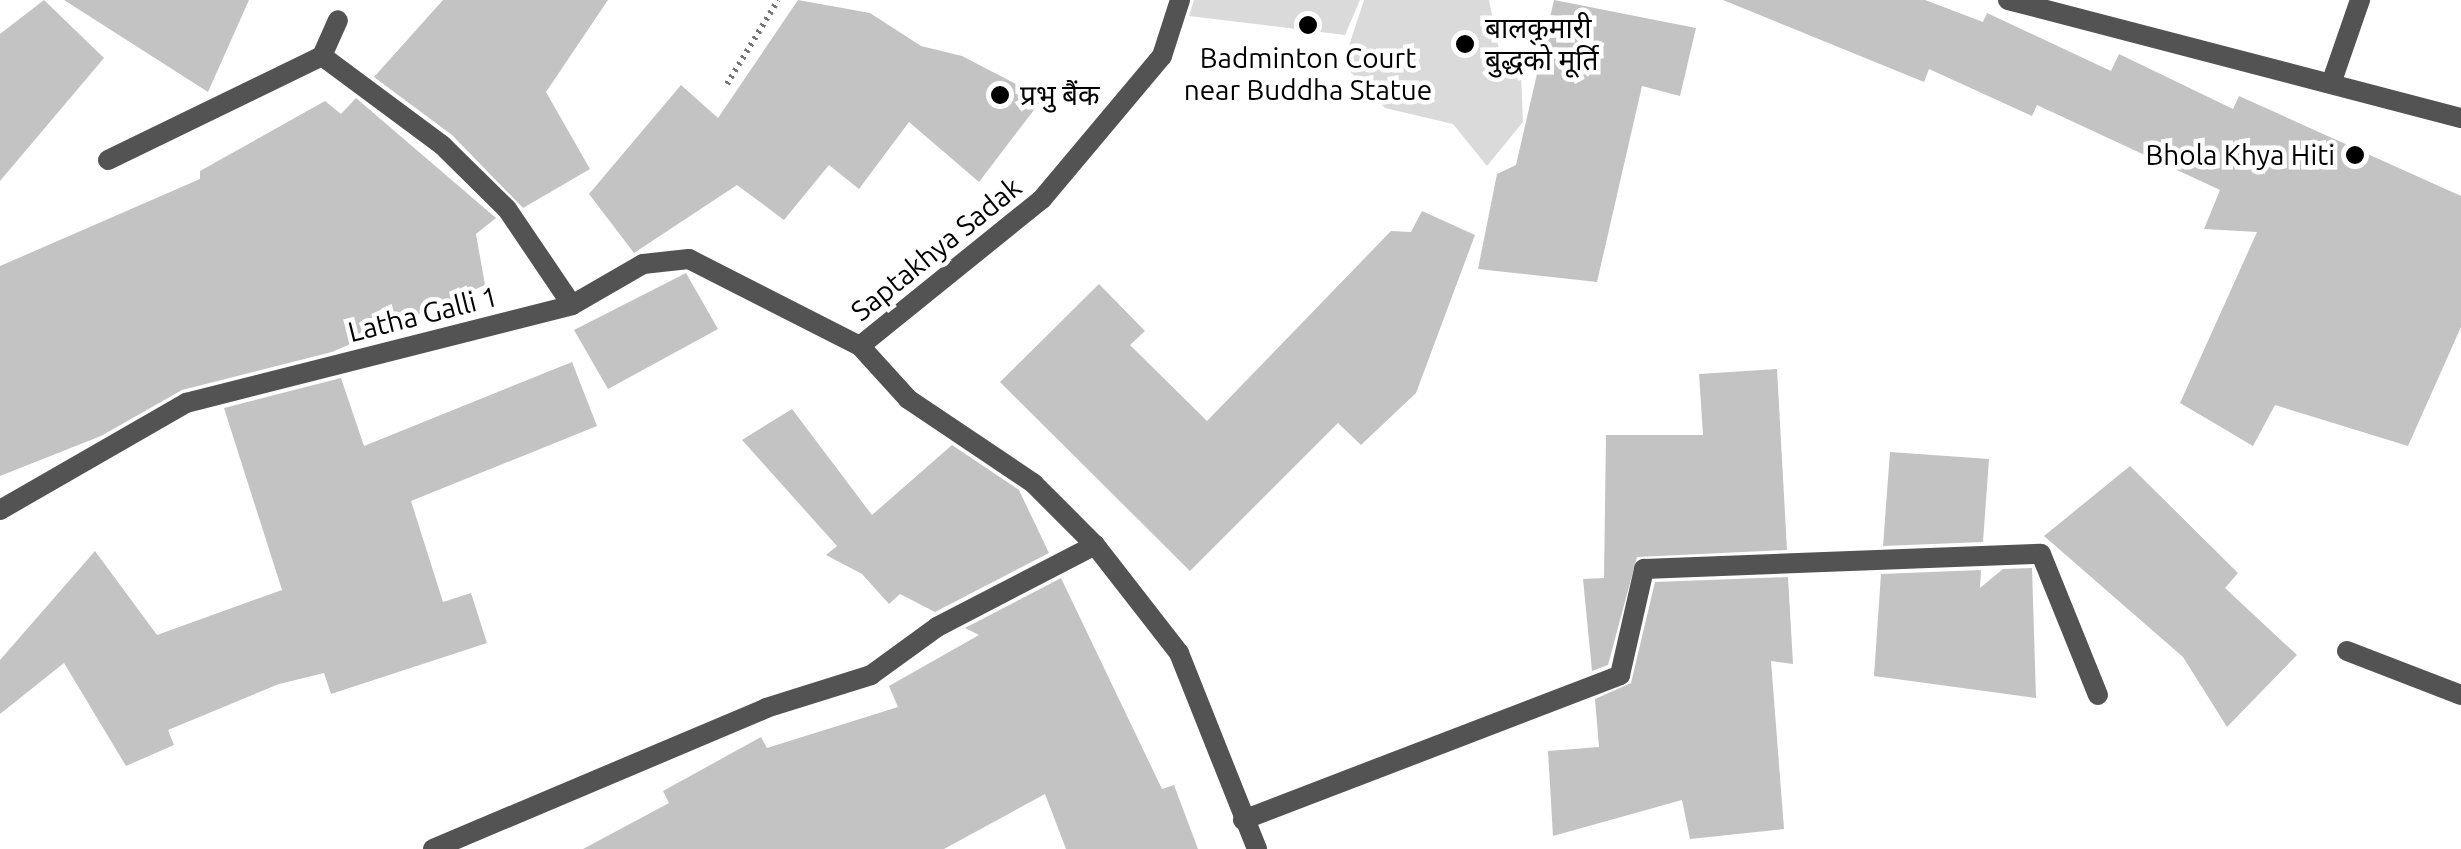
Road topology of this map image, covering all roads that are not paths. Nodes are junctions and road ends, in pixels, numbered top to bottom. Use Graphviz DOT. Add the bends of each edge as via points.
graph roads {
  1 [pos="1180,0"];
  2 [pos="2008,0"];
  3 [pos="2360,0"];
  4 [pos="338,20"];
  5 [pos="322,56"];
  6 [pos="2333,78"];
  7 [pos="2461,118"];
  8 [pos="108,160"];
  9 [pos="572,305"];
  10 [pos="860,346"];
  11 [pos="0,510"];
  12 [pos="1095,545"];
  13 [pos="2348,651"];
  14 [pos="2461,695"];
  15 [pos="2098,696"];
  16 [pos="1243,820"];
  17 [pos="432,849"];
  18 [pos="1257,849"];
  1 -- 10 [label="street, Saptakhya Sadak" via="1162,56 1042,199"];
  2 -- 6 [label="street"];
  3 -- 6 [label="street"];
  4 -- 5 [label="street"];
  5 -- 8 [label="street"];
  5 -- 9 [label="street" via="442,145 507,209"];
  6 -- 7 [label="street"];
  9 -- 10 [label="street, Latha Galli 1" via="643,264 688,259"];
  9 -- 11 [label="street, Latha Galli 1" via="186,403"];
  10 -- 12 [label="street, Saptakhya Sadak" via="908,400 1033,483"];
  12 -- 16 [label="street, Saptakhya Sadak" via="1180,653"];
  12 -- 17 [label="street" via="937,627 871,675 766,708"];
  13 -- 14 [label="street"];
  15 -- 16 [label="street" via="2041,554 1644,569 1620,675"];
  16 -- 18 [label="street, Saptakhya Sadak"];
}
